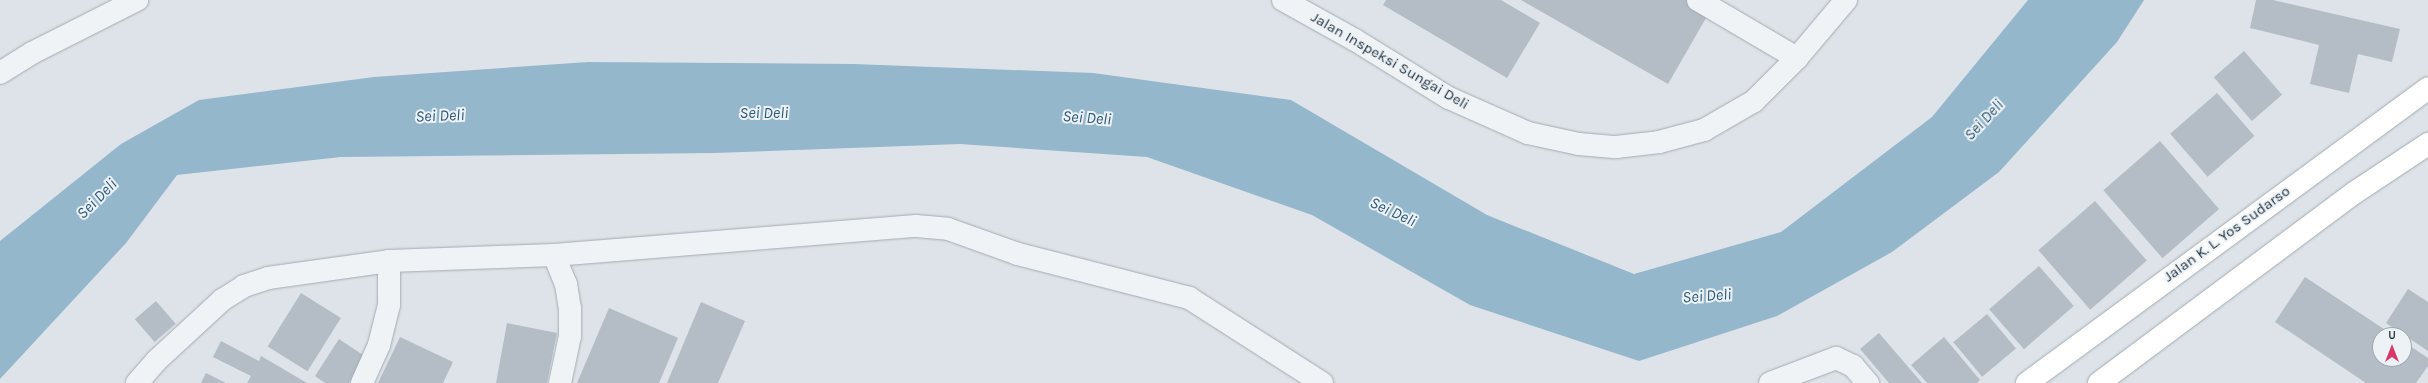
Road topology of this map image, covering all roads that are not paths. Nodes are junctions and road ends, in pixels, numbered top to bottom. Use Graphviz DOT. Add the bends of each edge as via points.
graph roads {
  1 [pos="136,0"];
  2 [pos="1283,0"];
  3 [pos="1846,0"];
  4 [pos="1705,2"];
  5 [pos="1797,58"];
  6 [pos="0,73"];
  7 [pos="2428,88"];
  8 [pos="2428,144"];
  9 [pos="554,255"];
  10 [pos="389,262"];
  11 [pos="137,383"];
  12 [pos="362,383"];
  13 [pos="560,383"];
  14 [pos="1322,383"];
  15 [pos="1770,383"];
  16 [pos="1868,383"];
  17 [pos="2027,383"];
  18 [pos="2099,383"];
  1 -- 6 [label="street" via="32,52"];
  2 -- 5 [label="street, Jalan Inspeksi Sungai Deli" via="1355,40 1449,98 1528,133 1579,144 1630,146 1659,142 1704,130 1754,101"];
  3 -- 5 [label="street, Jalan Inspeksi Sungai Deli"];
  4 -- 5 [label="street"];
  7 -- 17 [label="highway, Jalan K. L. Yos Sudarso"];
  8 -- 18 [label="highway" via="2354,193"];
  9 -- 10 [label="street"];
  9 -- 13 [label="street" via="566,284 570,308 570,336"];
  9 -- 14 [label="street" via="916,226 948,229 1018,254 1188,298"];
  10 -- 11 [label="street" via="324,268 268,278 244,286 222,300 156,361"];
  10 -- 12 [label="street" via="389,305 379,345"];
  15 -- 16 [label="street" via="1836,358 1853,366"];
}
